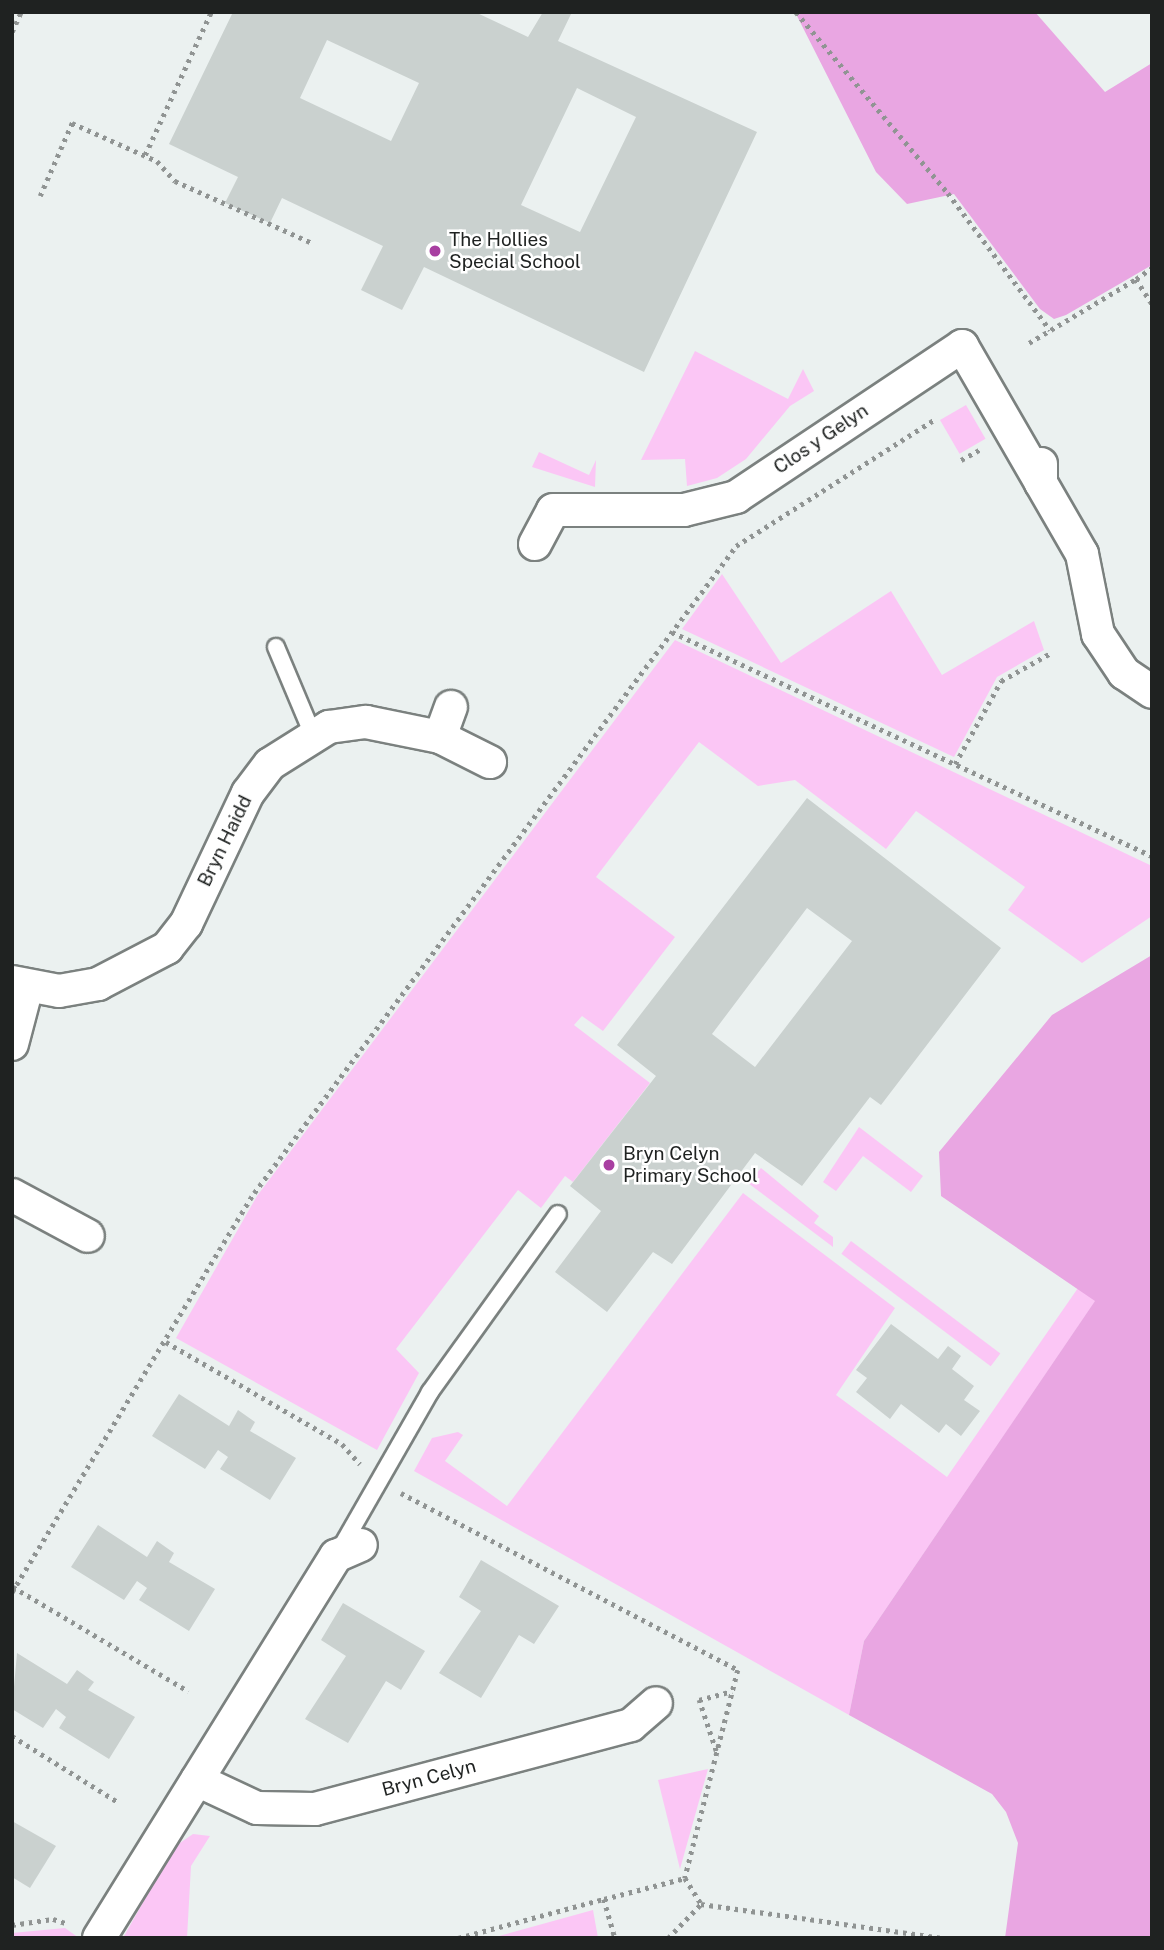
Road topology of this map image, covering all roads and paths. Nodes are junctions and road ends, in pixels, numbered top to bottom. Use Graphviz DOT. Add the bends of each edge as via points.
graph roads {
  1 [pos="21,12"];
  2 [pos="211,12"];
  3 [pos="796,12"];
  4 [pos="12,32"];
  5 [pos="145,155"];
  6 [pos="40,196"];
  7 [pos="312,243"];
  8 [pos="1152,268"];
  9 [pos="1136,279"];
  10 [pos="1152,304"];
  11 [pos="1050,330"];
  12 [pos="1029,343"];
  13 [pos="934,419"];
  14 [pos="1041,451"];
  15 [pos="1041,483"];
  16 [pos="535,544"];
  17 [pos="672,632"];
  18 [pos="276,647"];
  19 [pos="1049,654"];
  20 [pos="1152,692"];
  21 [pos="451,707"];
  22 [pos="313,735"];
  23 [pos="440,737"];
  24 [pos="490,762"];
  25 [pos="955,764"];
  26 [pos="1152,856"];
  27 [pos="20,984"];
  28 [pos="12,1044"];
  29 [pos="12,1195"];
  30 [pos="558,1214"];
  31 [pos="88,1236"];
  32 [pos="166,1342"];
  33 [pos="379,1481"];
  34 [pos="348,1551"];
  35 [pos="13,1589"];
  36 [pos="188,1691"];
  37 [pos="732,1691"];
  38 [pos="656,1703"];
  39 [pos="12,1736"];
  40 [pos="716,1752"];
  41 [pos="197,1780"];
  42 [pos="118,1802"];
  43 [pos="685,1878"];
  44 [pos="604,1899"];
  45 [pos="701,1904"];
  46 [pos="12,1925"];
  47 [pos="100,1936"];
  48 [pos="458,1938"];
  49 [pos="615,1938"];
  50 [pos="668,1938"];
  51 [pos="943,1938"];
  1 -- 4 [label="path"];
  2 -- 5 [label="path"];
  3 -- 11 [label="path" via="948,193"];
  5 -- 6 [label="path" via="72,123"];
  5 -- 7 [label="path" via="174,181"];
  8 -- 9 [label="path"];
  9 -- 10 [label="path"];
  9 -- 11 [label="path"];
  11 -- 12 [label="path"];
  13 -- 17 [label="path" via="736,546"];
  14 -- 15 [label="street"];
  15 -- 16 [label="street, Clos y Gelyn" via="962,346 736,497 697,509 553,510"];
  15 -- 20 [label="street" via="1082,554 1108,653"];
  17 -- 25 [label="path"];
  17 -- 32 [label="path" via="254,1193"];
  18 -- 22 [label="lane"];
  19 -- 25 [label="path" via="1001,681"];
  21 -- 23 [label="street"];
  22 -- 23 [label="street, Bryn Haidd" via="366,722"];
  22 -- 27 [label="street, Bryn Haidd" via="270,764 248,793 186,924 167,948 98,984 59,991"];
  23 -- 24 [label="street, Bryn Haidd"];
  25 -- 26 [label="path"];
  27 -- 28 [label="street, Bryn Haidd"];
  29 -- 31 [label="street"];
  30 -- 33 [label="lane" via="430,1392"];
  32 -- 33 [label="path" via="342,1444"];
  32 -- 35 [label="path"];
  33 -- 34 [label="lane"];
  33 -- 37 [label="path" via="738,1670"];
  34 -- 41 [label="street"];
  35 -- 36 [label="path"];
  37 -- 40 [label="path"];
  37 -- 40 [label="path" via="699,1700"];
  38 -- 41 [label="street, Bryn Celyn" via="631,1725 315,1808 257,1808"];
  39 -- 42 [label="path"];
  40 -- 43 [label="path"];
  41 -- 47 [label="street"];
  43 -- 44 [label="path"];
  43 -- 45 [label="path"];
  44 -- 48 [label="path"];
  44 -- 49 [label="path"];
  45 -- 50 [label="path"];
  45 -- 51 [label="path"];
  46 -- 47 [label="path" via="53,1919"];
}
